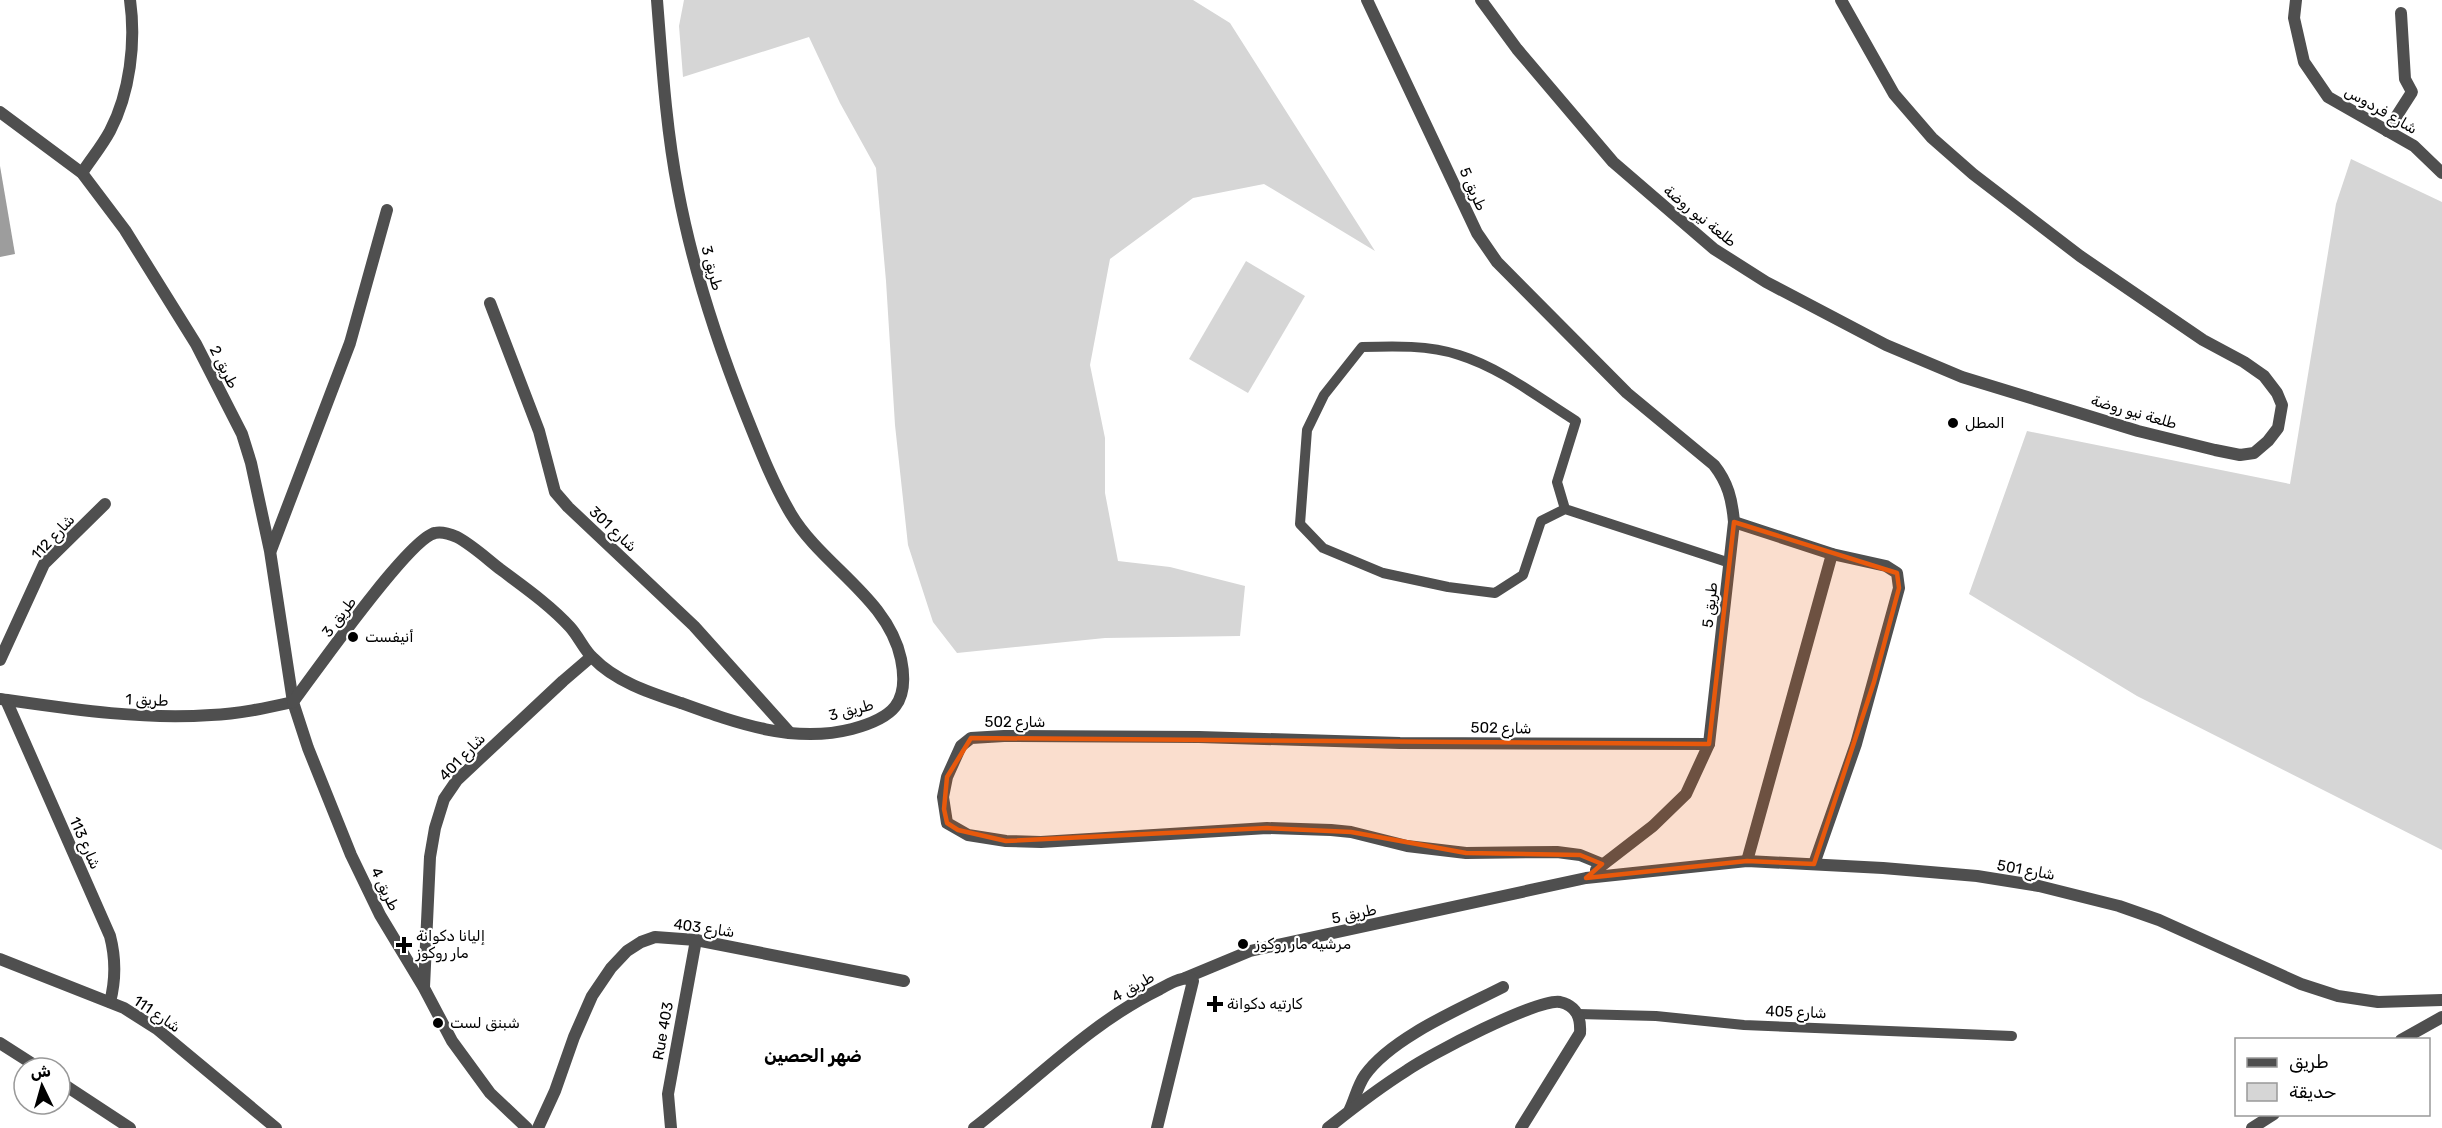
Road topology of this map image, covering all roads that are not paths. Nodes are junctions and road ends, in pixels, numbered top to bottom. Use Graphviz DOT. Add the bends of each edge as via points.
graph roads {
  1 [pos="130,0"];
  2 [pos="657,0"];
  3 [pos="1367,0"];
  4 [pos="1481,0"];
  5 [pos="1841,0"];
  6 [pos="2296,0"];
  7 [pos="2401,14"];
  8 [pos="0,112"];
  9 [pos="2387,131"];
  10 [pos="82,173"];
  11 [pos="2442,173"];
  12 [pos="387,210"];
  13 [pos="490,303"];
  14 [pos="105,504"];
  15 [pos="1565,509"];
  16 [pos="1734,522"];
  17 [pos="270,551"];
  18 [pos="1832,554"];
  19 [pos="1730,563"];
  20 [pos="591,657"];
  21 [pos="0,660"];
  22 [pos="3,699"];
  23 [pos="293,702"];
  24 [pos="789,733"];
  25 [pos="1708,744"];
  26 [pos="1747,861"];
  27 [pos="1602,864"];
  28 [pos="1814,864"];
  29 [pos="1586,878"];
  30 [pos="696,940"];
  31 [pos="0,958"];
  32 [pos="1185,978"];
  33 [pos="904,981"];
  34 [pos="1503,987"];
  35 [pos="424,988"];
  36 [pos="2442,1000"];
  37 [pos="110,1002"];
  38 [pos="1578,1014"];
  39 [pos="2442,1017"];
  40 [pos="2012,1036"];
  41 [pos="2405,1038"];
  42 [pos="0,1043"];
  43 [pos="20,1056"];
  44 [pos="72,1090"];
  45 [pos="1350,1110"];
  46 [pos="2271,1116"];
  47 [pos="130,1128"];
  48 [pos="276,1128"];
  49 [pos="527,1128"];
  50 [pos="538,1128"];
  51 [pos="671,1128"];
  52 [pos="974,1128"];
  53 [pos="1157,1128"];
  54 [pos="1328,1128"];
  55 [pos="1521,1128"];
  56 [pos="2252,1128"];
  1 -- 10 [label="street" via="132,37 127,84 111,130"];
  2 -- 24 [label="street, طريق 3" via="678,192 704,300 734,386 791,514 808,539 880,614 894,636 901,658 904,683 888,716 850,729"];
  3 -- 16 [label="street, طريق 5" via="1477,233 1497,262 1627,393 1714,465 1732,498"];
  4 -- 5 [label="street, طلعة نيو روضة" via="1517,49 1613,162 1714,249 1766,282 1886,345 1962,378 2223,452 2254,453 2268,441 2278,428 2282,405 2264,376 2127,290 1973,174 1932,138 1894,94"];
  6 -- 9 [label="street, شارع فردوس" via="2294,18 2304,62 2328,97"];
  7 -- 9 [label="street" via="2405,79 2412,92"];
  8 -- 10 [label="street, طريق 2"];
  9 -- 11 [label="street, شارع فردوس" via="2414,146"];
  10 -- 17 [label="street, طريق 2" via="125,230 184,325 242,434"];
  12 -- 17 [label="street" via="350,343"];
  13 -- 24 [label="street, شارع 301" via="540,431 555,492 694,626"];
  14 -- 21 [label="street, شارع 112" via="44,564"];
  15 -- 15 [label="lane" via="1557,482 1576,421 1459,355 1406,346 1362,347 1324,395 1307,430 1300,524 1323,548 1383,573 1495,593 1523,575 1541,521"];
  15 -- 19 [label="lane"];
  16 -- 18 [label="street"];
  16 -- 19 [label="street, طريق 5"];
  17 -- 23 [label="street, طريق 2"];
  18 -- 26 [label="street"];
  18 -- 28 [label="street" via="1892,569 1897,573 1899,588 1856,744"];
  19 -- 25 [label="street, طريق 5"];
  20 -- 23 [label="street, طريق 3" via="572,629 548,606 466,543 452,535 435,533 417,544 377,590"];
  20 -- 24 [label="street, طريق 3" via="645,691 751,727"];
  20 -- 35 [label="street, شارع 401" via="457,780 444,799 430,856"];
  22 -- 23 [label="street, طريق 1" via="164,717 213,716"];
  22 -- 37 [label="street, شارع 113" via="110,936 115,960"];
  23 -- 35 [label="street, طريق 4" via="351,855 380,915"];
  25 -- 27 [label="street, طريق 5" via="1686,794 1653,826"];
  25 -- 27 [label="street, شارع 502" via="971,738 953,760 943,797 947,823 968,835 1006,841 1267,828 1351,832 1407,846 1466,854 1557,852 1580,855"];
  26 -- 28 [label="street, شارع 501"];
  26 -- 29 [label="street, شارع 501"];
  27 -- 29 [label="street, طريق 5"];
  28 -- 36 [label="street, شارع 501" via="1977,876 2039,886 2158,920 2301,984 2338,996 2379,1002"];
  29 -- 32 [label="street, طريق 5" via="1250,951"];
  30 -- 33 [label="street, شارع 403"];
  30 -- 50 [label="street, شارع 403" via="655,938 641,942 611,968 592,996"];
  30 -- 51 [label="street, Rue 403" via="668,1094"];
  31 -- 37 [label="street, شارع 111"];
  32 -- 52 [label="street, طريق 4" via="1106,1019"];
  32 -- 53 [label="street" via="1193,981"];
  34 -- 45 [label="street" via="1403,1041 1365,1075"];
  35 -- 49 [label="street, طريق 4" via="452,1041 490,1094"];
  37 -- 48 [label="street, شارع 111" via="157,1029"];
  38 -- 40 [label="lane, شارع 405"];
  38 -- 45 [label="street" via="1558,1002 1539,1005 1408,1069"];
  38 -- 55 [label="street" via="1580,1033"];
  39 -- 41 [label="street"];
  42 -- 43 [label="street"];
  44 -- 47 [label="street"];
  45 -- 54 [label="street"];
  46 -- 56 [label="street"];
}
